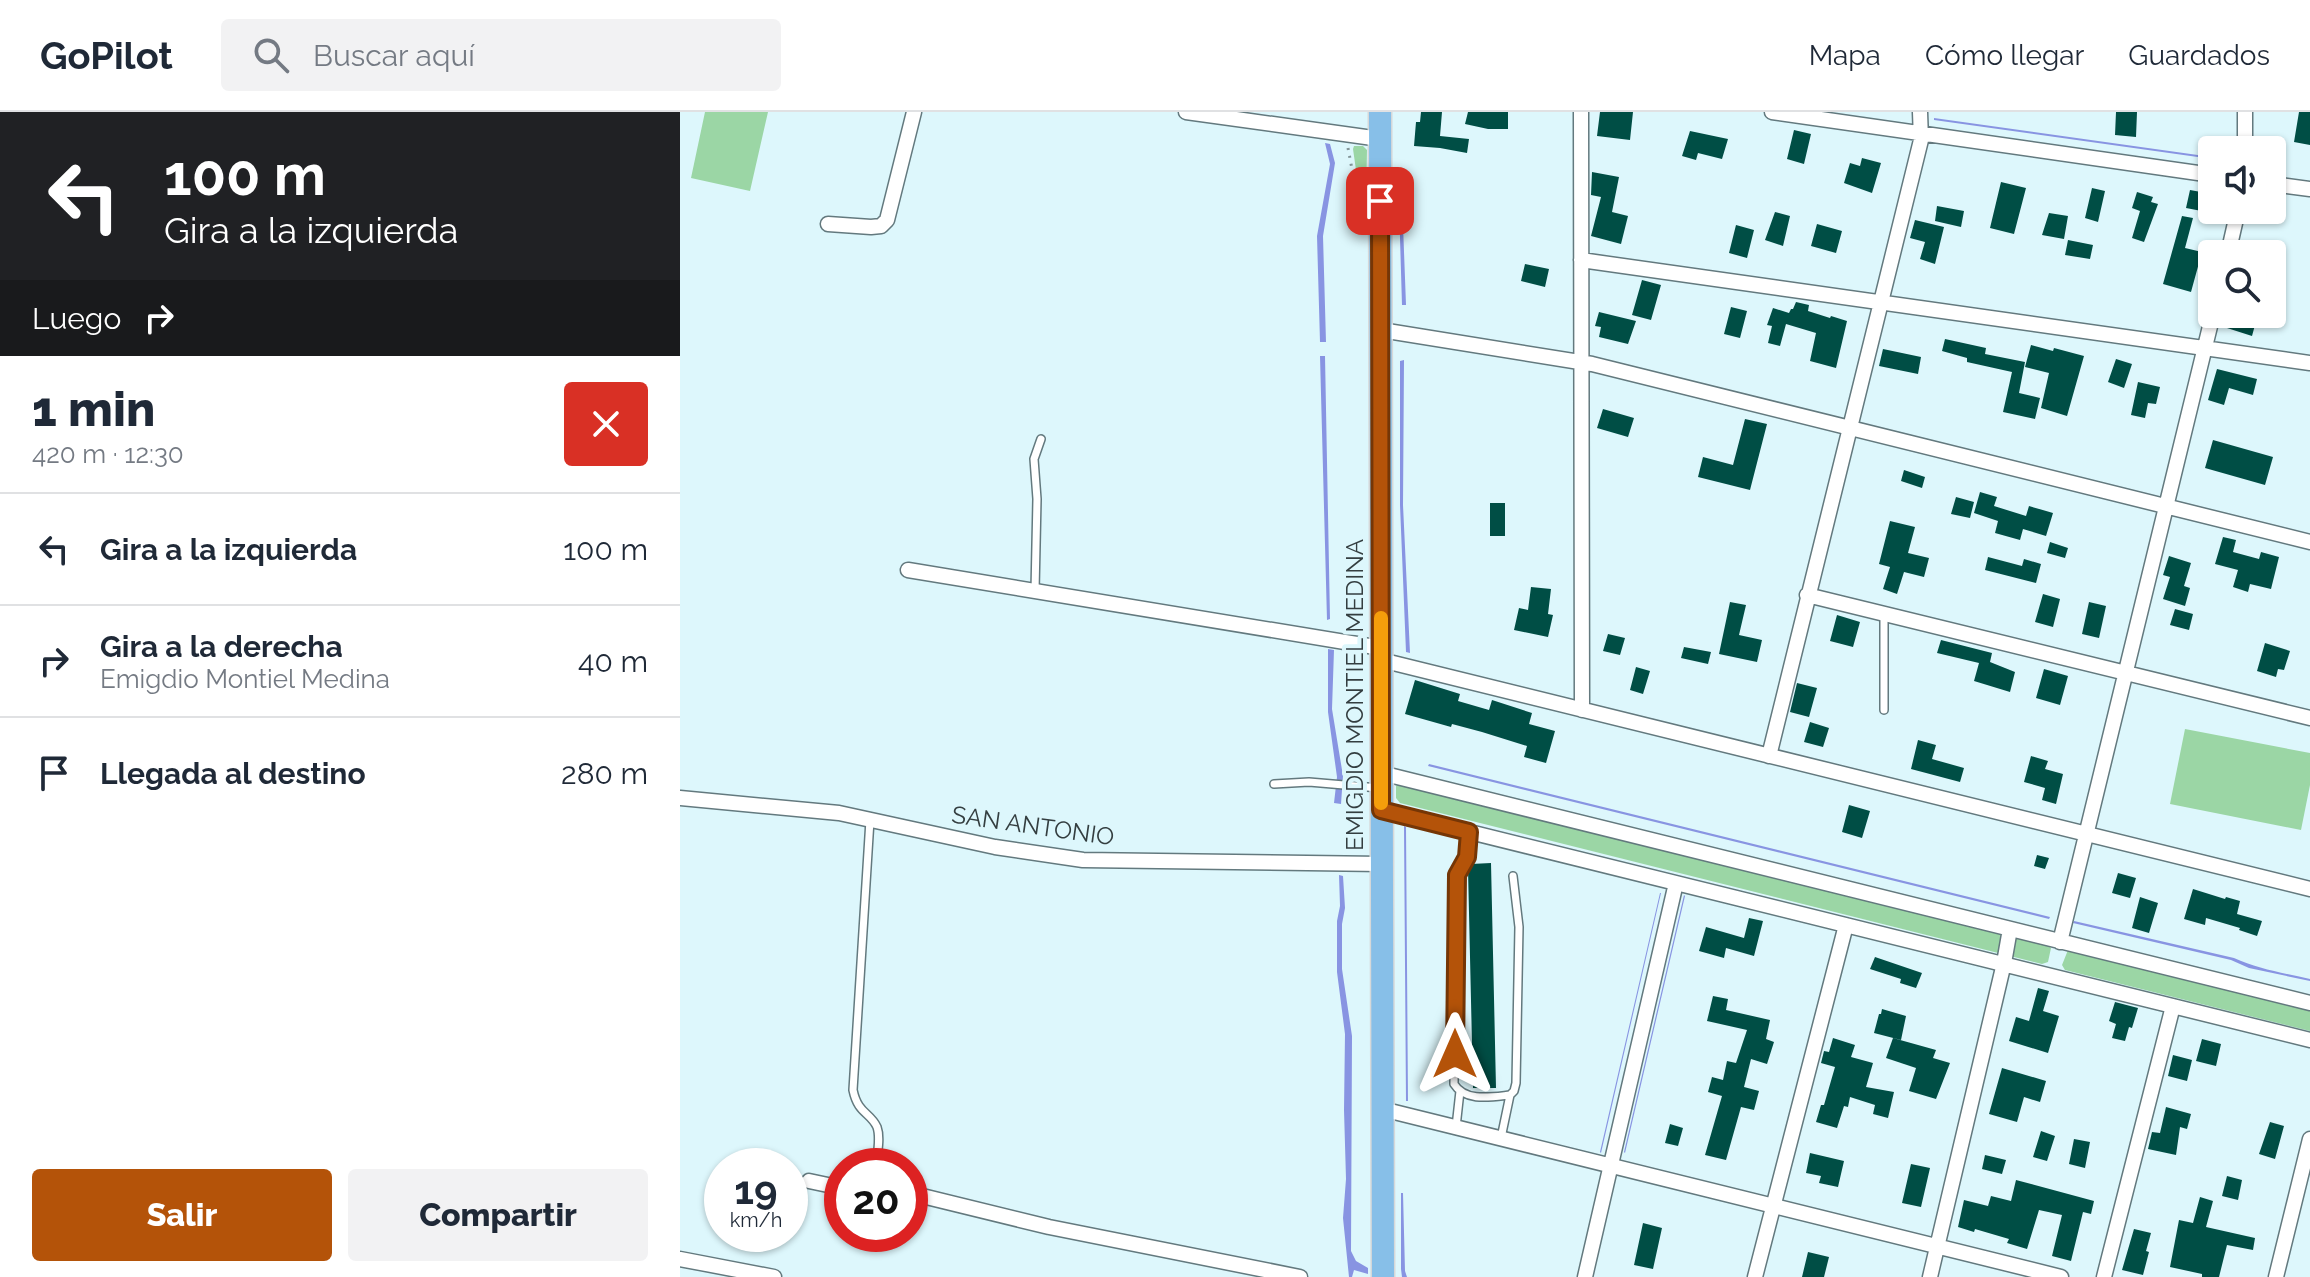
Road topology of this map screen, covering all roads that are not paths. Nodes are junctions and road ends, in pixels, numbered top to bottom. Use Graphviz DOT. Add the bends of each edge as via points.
graph roads {
  1 [pos="914,112"];
  2 [pos="1186,112"];
  3 [pos="1380,112"];
  4 [pos="1581,112"];
  5 [pos="1772,112"];
  6 [pos="1920,112"];
  7 [pos="2245,112"];
  8 [pos="1921,134"];
  9 [pos="2245,136"];
  10 [pos="1380,139"];
  11 [pos="2198,173"];
  12 [pos="2286,186"];
  13 [pos="2310,189"];
  14 [pos="828,224"];
  15 [pos="1581,260"];
  16 [pos="1881,302"];
  17 [pos="2210,328"];
  18 [pos="1381,330"];
  19 [pos="2205,348"];
  20 [pos="1581,362"];
  21 [pos="2310,363"];
  22 [pos="1850,428"];
  23 [pos="1041,439"];
  24 [pos="2166,506"];
  25 [pos="2310,542"];
  26 [pos="908,570"];
  27 [pos="1035,591"];
  28 [pos="1807,595"];
  29 [pos="1884,613"];
  30 [pos="1381,654"];
  31 [pos="2126,673"];
  32 [pos="1582,710"];
  33 [pos="1884,710"];
  34 [pos="2310,718"];
  35 [pos="1769,756"];
  36 [pos="1274,784"];
  37 [pos="1381,790"];
  38 [pos="680,798"];
  39 [pos="870,820"];
  40 [pos="1469,832"];
  41 [pos="2087,834"];
  42 [pos="1382,864"];
  43 [pos="1513,876"];
  44 [pos="1676,883"];
  45 [pos="2310,889"];
  46 [pos="1846,925"];
  47 [pos="2010,929"];
  48 [pos="2060,942"];
  49 [pos="2004,963"];
  50 [pos="2310,1003"];
  51 [pos="2173,1006"];
  52 [pos="2310,1040"];
  53 [pos="1460,1091"];
  54 [pos="1510,1095"];
  55 [pos="1382,1109"];
  56 [pos="1456,1127"];
  57 [pos="1501,1138"];
  58 [pos="2310,1139"];
  59 [pos="878,1148"];
  60 [pos="1610,1165"];
  61 [pos="809,1181"];
  62 [pos="824,1184"];
  63 [pos="928,1197"];
  64 [pos="1773,1206"];
  65 [pos="1937,1246"];
  66 [pos="680,1259"];
  67 [pos="767,1276"];
  68 [pos="743,1277"];
  69 [pos="1300,1277"];
  70 [pos="1383,1277"];
  71 [pos="1585,1277"];
  72 [pos="1755,1277"];
  73 [pos="1930,1277"];
  74 [pos="2061,1277"];
  75 [pos="2104,1277"];
  76 [pos="2276,1277"];
  1 -- 14 [label="street" via="887,220 871,227"];
  2 -- 10 [label="street"];
  3 -- 10 [label="main road, EMIGDIO MONTIEL MEDINA"];
  4 -- 15 [label="street"];
  5 -- 8 [label="street"];
  6 -- 8 [label="street"];
  7 -- 9 [label="street"];
  8 -- 11 [label="street"];
  8 -- 16 [label="street"];
  10 -- 18 [label="main road, EMIGDIO MONTIEL MEDINA"];
  12 -- 13 [label="street"];
  15 -- 16 [label="street"];
  15 -- 20 [label="street"];
  16 -- 19 [label="street"];
  16 -- 22 [label="street"];
  17 -- 19 [label="street"];
  18 -- 20 [label="street"];
  18 -- 30 [label="main road, EMIGDIO MONTIEL MEDINA"];
  19 -- 21 [label="street"];
  19 -- 24 [label="street"];
  20 -- 22 [label="street"];
  20 -- 32 [label="street"];
  22 -- 24 [label="street"];
  22 -- 28 [label="street"];
  23 -- 27 [label="lane" via="1034,459"];
  24 -- 25 [label="street"];
  24 -- 31 [label="street"];
  26 -- 27 [label="street"];
  27 -- 30 [label="street"];
  28 -- 29 [label="street"];
  28 -- 35 [label="street"];
  29 -- 31 [label="street"];
  29 -- 33 [label="lane"];
  30 -- 32 [label="street"];
  30 -- 37 [label="main road, EMIGDIO MONTIEL MEDINA"];
  31 -- 34 [label="street"];
  31 -- 41 [label="street"];
  32 -- 35 [label="street"];
  35 -- 41 [label="street"];
  36 -- 37 [label="lane"];
  37 -- 40 [label="street"];
  37 -- 42 [label="main road, EMIGDIO MONTIEL MEDINA"];
  37 -- 47 [label="street"];
  38 -- 39 [label="street, SAN ANTONIO"];
  39 -- 42 [label="street, SAN ANTONIO" via="1083,860"];
  39 -- 59 [label="lane" via="853,1090 860,1109 879,1132"];
  40 -- 44 [label="street"];
  40 -- 53 [label="lane" via="1467,857 1457,875 1454,1084"];
  41 -- 45 [label="street"];
  41 -- 48 [label="street"];
  42 -- 55 [label="main road, EMIGDIO MONTIEL MEDINA"];
  43 -- 54 [label="lane" via="1519,942 1516,1083"];
  44 -- 46 [label="street"];
  44 -- 60 [label="street"];
  46 -- 49 [label="street"];
  46 -- 64 [label="street"];
  47 -- 48 [label="street"];
  47 -- 49 [label="street"];
  48 -- 50 [label="street"];
  49 -- 51 [label="street"];
  49 -- 65 [label="street"];
  51 -- 52 [label="street"];
  51 -- 75 [label="street"];
  53 -- 54 [label="lane"];
  53 -- 56 [label="lane"];
  54 -- 57 [label="lane"];
  55 -- 56 [label="street"];
  55 -- 70 [label="main road, EMIGDIO MONTIEL MEDINA"];
  56 -- 57 [label="street"];
  57 -- 60 [label="street"];
  58 -- 76 [label="street"];
  60 -- 64 [label="street"];
  60 -- 71 [label="street"];
  61 -- 62 [label="street"];
  63 -- 69 [label="street"];
  64 -- 65 [label="street"];
  64 -- 72 [label="street"];
  65 -- 73 [label="street"];
  65 -- 74 [label="street"];
  66 -- 67 [label="street"];
  67 -- 68 [label="street"];
}
